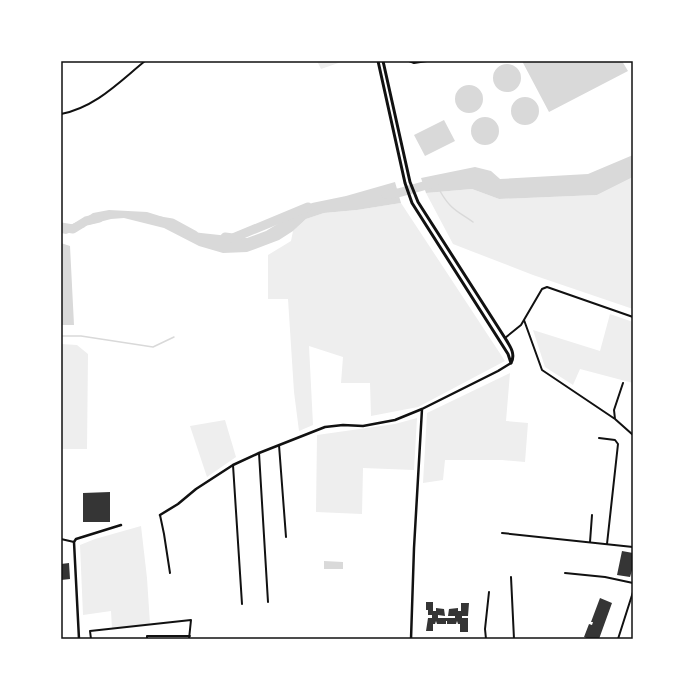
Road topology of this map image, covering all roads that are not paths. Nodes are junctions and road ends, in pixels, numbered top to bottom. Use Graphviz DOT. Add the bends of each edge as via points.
graph roads {
  1 [pos="145,61"];
  2 [pos="378,61"];
  3 [pos="384,61"];
  4 [pos="409,61"];
  5 [pos="427,61"];
  6 [pos="61,114"];
  7 [pos="633,317"];
  8 [pos="524,320"];
  9 [pos="506,338"];
  10 [pos="513,351"];
  11 [pos="508,354"];
  12 [pos="511,363"];
  13 [pos="623,383"];
  14 [pos="422,409"];
  15 [pos="616,419"];
  16 [pos="633,435"];
  17 [pos="599,438"];
  18 [pos="279,446"];
  19 [pos="259,453"];
  20 [pos="233,465"];
  21 [pos="160,514"];
  22 [pos="592,515"];
  23 [pos="121,525"];
  24 [pos="502,533"];
  25 [pos="286,537"];
  26 [pos="61,539"];
  27 [pos="74,542"];
  28 [pos="590,542"];
  29 [pos="607,544"];
  30 [pos="633,547"];
  31 [pos="170,573"];
  32 [pos="565,573"];
  33 [pos="511,577"];
  34 [pos="633,583"];
  35 [pos="489,592"];
  36 [pos="633,592"];
  37 [pos="268,602"];
  38 [pos="242,604"];
  39 [pos="190,638"];
  40 [pos="79,639"];
  41 [pos="91,639"];
  42 [pos="147,639"];
  43 [pos="411,639"];
  44 [pos="486,639"];
  45 [pos="514,639"];
  46 [pos="618,639"];
  1 -- 6 [label="street" via="92,103"];
  2 -- 11 [label="main road" via="405,183 412,203"];
  3 -- 9 [label="main road" via="410,182 418,202"];
  4 -- 5 [label="street"];
  7 -- 8 [label="street" via="547,287 542,289"];
  8 -- 9 [label="street"];
  8 -- 15 [label="street" via="542,370"];
  9 -- 10 [label="main road"];
  10 -- 11 [label="main road"];
  10 -- 12 [label="main road"];
  11 -- 12 [label="main road"];
  12 -- 14 [label="street"];
  13 -- 15 [label="street" via="614,410"];
  14 -- 18 [label="street" via="395,420 362,426 325,427"];
  14 -- 43 [label="street"];
  15 -- 16 [label="street"];
  17 -- 29 [label="street" via="614,440 618,444"];
  18 -- 19 [label="street"];
  18 -- 25 [label="street"];
  19 -- 20 [label="street"];
  19 -- 37 [label="street"];
  20 -- 21 [label="street"];
  20 -- 38 [label="street"];
  21 -- 31 [label="street"];
  22 -- 28 [label="street"];
  23 -- 27 [label="street" via="76,539"];
  24 -- 28 [label="street"];
  26 -- 27 [label="street"];
  27 -- 40 [label="street"];
  28 -- 29 [label="street"];
  29 -- 30 [label="street"];
  32 -- 34 [label="street"];
  33 -- 45 [label="street"];
  35 -- 44 [label="street"];
  36 -- 46 [label="street"];
  39 -- 41 [label="street" via="191,620 90,630"];
  39 -- 42 [label="street" via="148,636"];
}
